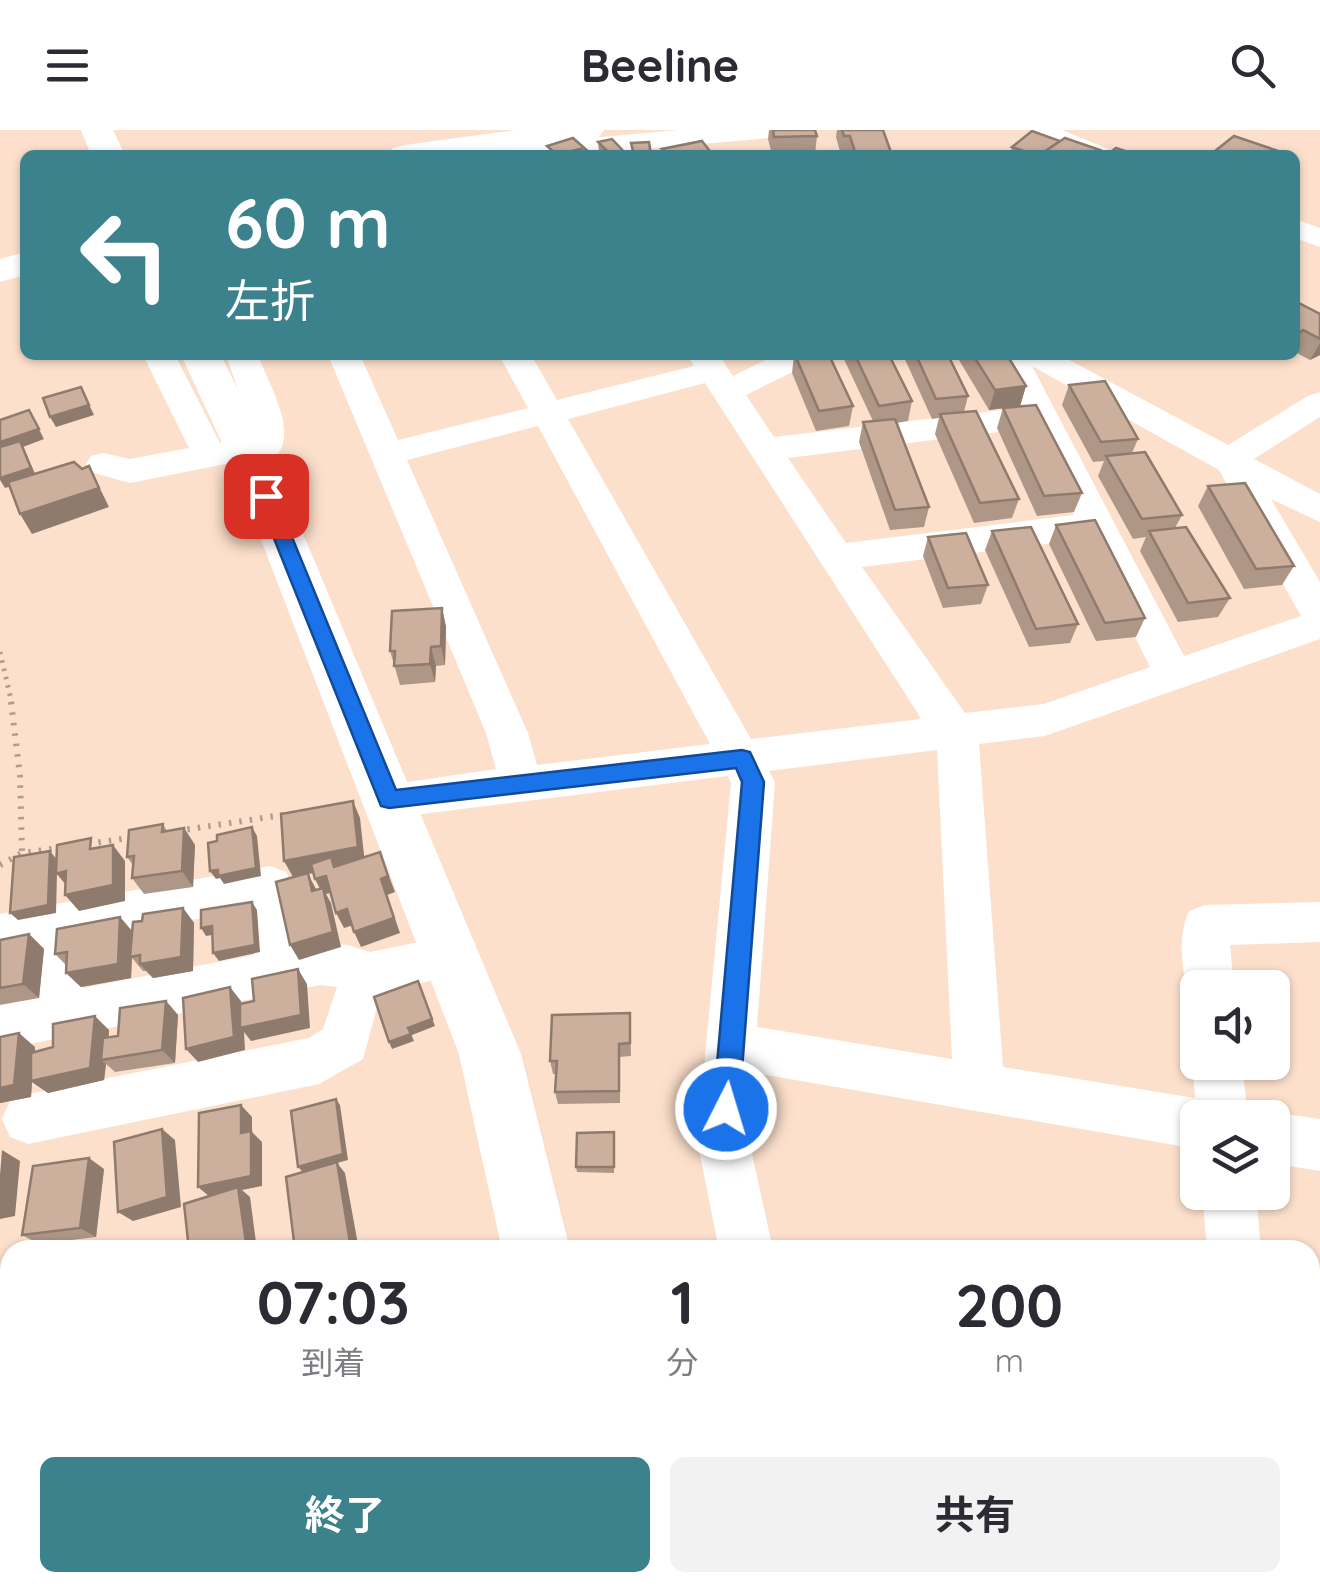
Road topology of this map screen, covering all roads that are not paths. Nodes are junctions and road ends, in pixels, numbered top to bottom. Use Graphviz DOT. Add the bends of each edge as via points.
graph roads {
  1 [pos="769,130"];
  2 [pos="1039,132"];
  3 [pos="690,136"];
  4 [pos="586,143"];
  5 [pos="480,150"];
  6 [pos="528,150"];
  7 [pos="708,150"];
  8 [pos="1085,150"];
  9 [pos="163,360"];
  10 [pos="203,360"];
  11 [pos="244,360"];
  12 [pos="346,360"];
  13 [pos="518,360"];
  14 [pos="776,360"];
  15 [pos="1013,360"];
  16 [pos="1045,360"];
  17 [pos="715,372"];
  18 [pos="1320,403"];
  19 [pos="548,414"];
  20 [pos="1041,416"];
  21 [pos="766,449"];
  22 [pos="387,454"];
  23 [pos="236,455"];
  24 [pos="1233,463"];
  25 [pos="103,464"];
  26 [pos="1320,510"];
  27 [pos="1097,525"];
  28 [pos="836,557"];
  29 [pos="1320,615"];
  30 [pos="1320,624"];
  31 [pos="1174,674"];
  32 [pos="957,734"];
  33 [pos="742,758"];
  34 [pos="521,784"];
  35 [pos="389,800"];
  36 [pos="1320,922"];
  37 [pos="62,924"];
  38 [pos="0,936"];
  39 [pos="454,956"];
  40 [pos="1209,970"];
  41 [pos="280,972"];
  42 [pos="370,974"];
  43 [pos="58,1016"];
  44 [pos="0,1027"];
  45 [pos="731,1046"];
  46 [pos="979,1088"];
  47 [pos="28,1119"];
  48 [pos="1180,1121"];
  49 [pos="1290,1140"];
  50 [pos="1320,1145"];
  51 [pos="1230,1210"];
  52 [pos="534,1240"];
  53 [pos="744,1240"];
  54 [pos="1233,1240"];
  1 -- 3 [label="street"];
  2 -- 8 [label="street"];
  3 -- 4 [label="street"];
  3 -- 7 [label="street"];
  4 -- 5 [label="street"];
  4 -- 6 [label="street"];
  9 -- 23 [label="street"];
  10 -- 23 [label="street"];
  11 -- 23 [label="street" via="270,433 268,445"];
  12 -- 22 [label="street"];
  13 -- 19 [label="street"];
  14 -- 17 [label="street"];
  15 -- 20 [label="street"];
  16 -- 24 [label="street"];
  17 -- 19 [label="street"];
  17 -- 21 [label="street"];
  18 -- 24 [label="street" via="1244,446"];
  19 -- 22 [label="street"];
  19 -- 33 [label="street"];
  20 -- 21 [label="street"];
  20 -- 27 [label="street"];
  21 -- 28 [label="street"];
  22 -- 34 [label="street" via="507,734"];
  23 -- 25 [label="street" via="130,471"];
  23 -- 35 [label="street"];
  24 -- 26 [label="street"];
  24 -- 29 [label="street"];
  27 -- 28 [label="street"];
  27 -- 31 [label="street"];
  28 -- 32 [label="street"];
  30 -- 31 [label="street"];
  31 -- 32 [label="street" via="1045,720"];
  32 -- 33 [label="street"];
  32 -- 46 [label="street"];
  33 -- 34 [label="street"];
  33 -- 45 [label="street" via="753,782"];
  34 -- 35 [label="street"];
  35 -- 39 [label="street"];
  36 -- 40 [label="street" via="1205,925"];
  37 -- 38 [label="street"];
  37 -- 41 [label="street" via="270,886"];
  37 -- 43 [label="street"];
  39 -- 42 [label="street"];
  39 -- 52 [label="street" via="490,1054"];
  41 -- 42 [label="street" via="320,964"];
  41 -- 43 [label="street"];
  42 -- 47 [label="street" via="352,1007 345,1043 319,1060"];
  43 -- 44 [label="street"];
  45 -- 46 [label="street"];
  45 -- 53 [label="street" via="723,1140"];
  46 -- 48 [label="street"];
  49 -- 50 [label="street"];
  51 -- 54 [label="street"];
}
